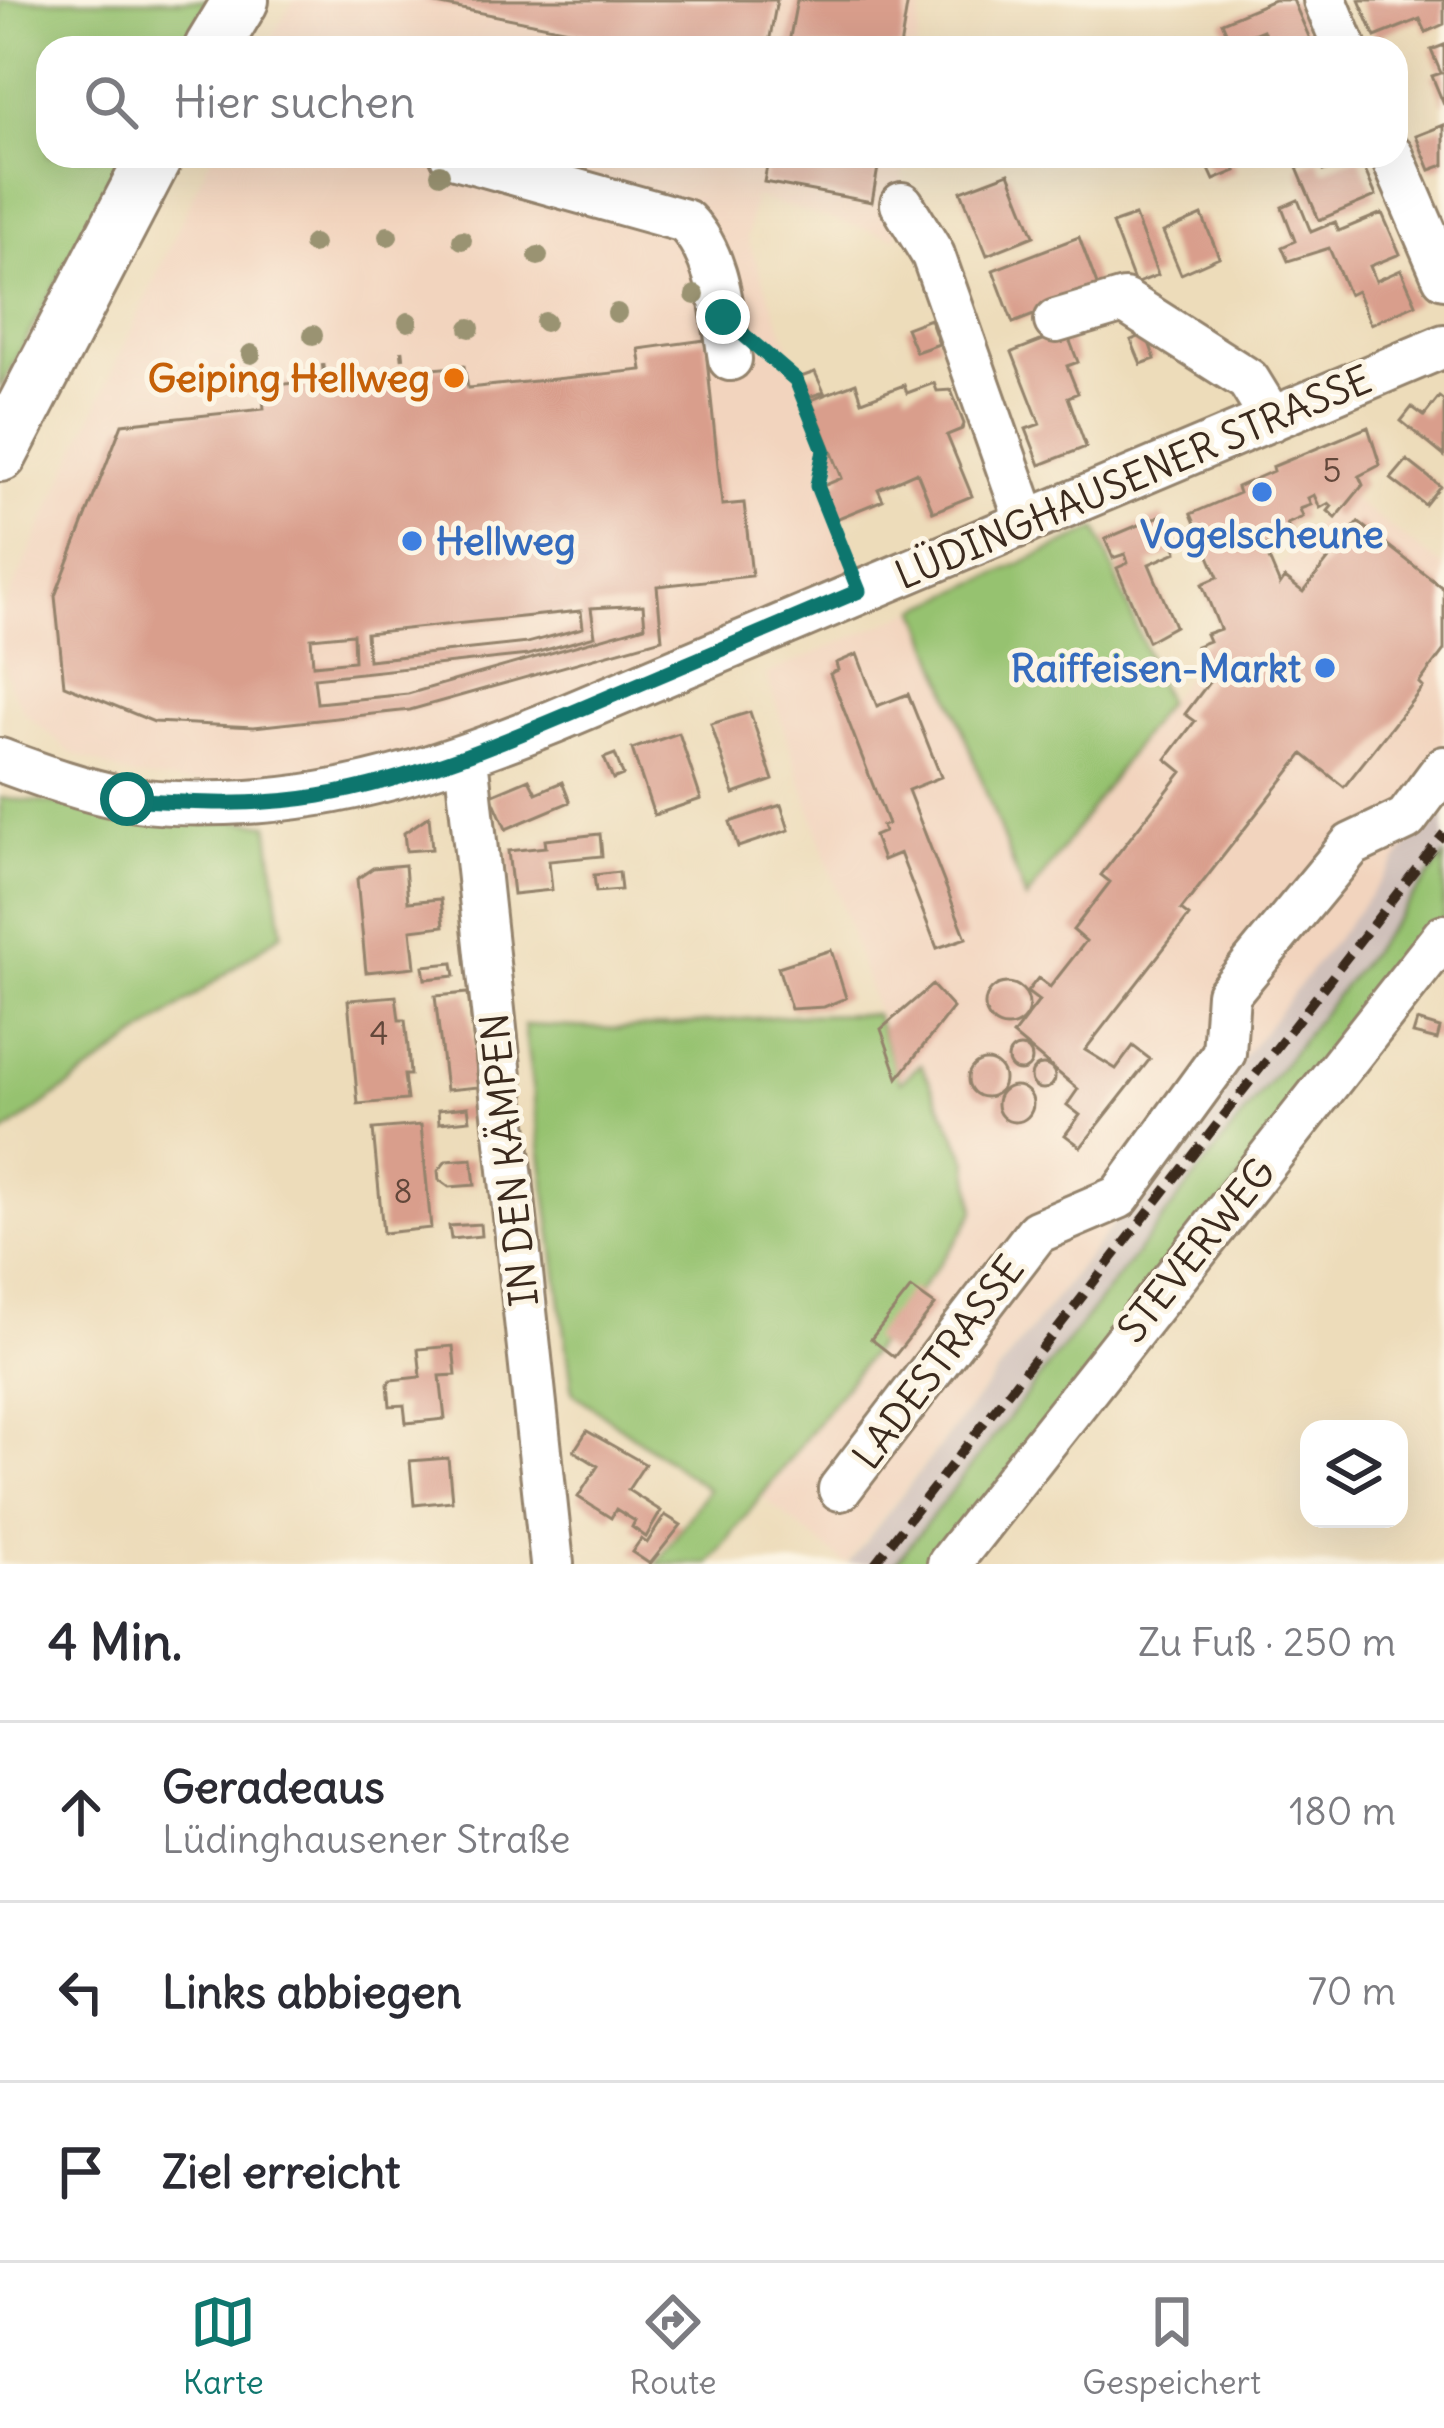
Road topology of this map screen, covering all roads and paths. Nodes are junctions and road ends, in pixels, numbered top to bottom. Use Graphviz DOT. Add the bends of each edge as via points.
graph roads {
  1 [pos="241,0"];
  2 [pos="1324,0"];
  3 [pos="219,36"];
  4 [pos="1340,36"];
  5 [pos="149,168"];
  6 [pos="495,168"];
  7 [pos="1397,168"];
  8 [pos="902,204"];
  9 [pos="1444,277"];
  10 [pos="1056,321"];
  11 [pos="727,338"];
  12 [pos="1444,346"];
  13 [pos="401,350"];
  14 [pos="323,364"];
  15 [pos="404,369"];
  16 [pos="325,379"];
  17 [pos="1272,419"];
  18 [pos="0,454"];
  19 [pos="1028,522"];
  20 [pos="859,591"];
  21 [pos="466,757"];
  22 [pos="0,760"];
  23 [pos="1444,768"];
  24 [pos="1444,936"];
  25 [pos="840,1489"];
  26 [pos="552,1564"];
  27 [pos="949,1564"];
  1 -- 3 [label="main road"];
  2 -- 4 [label="street"];
  5 -- 18 [label="main road"];
  6 -- 11 [label="street" via="685,221 704,239"];
  7 -- 9 [label="street"];
  8 -- 19 [label="street" via="933,255"];
  10 -- 17 [label="street" via="1124,301 1248,380"];
  11 -- 20 [label="path" via="796,380 824,450 817,486"];
  12 -- 17 [label="street, LÜDINGHAUSENER STRASSE"];
  13 -- 15 [label="path"];
  14 -- 16 [label="path"];
  17 -- 19 [label="street, LÜDINGHAUSENER STRASSE"];
  19 -- 20 [label="street, LÜDINGHAUSENER STRASSE"];
  20 -- 21 [label="street, LÜDINGHAUSENER STRASSE"];
  21 -- 22 [label="street, LÜDINGHAUSENER STRASSE" via="315,797 196,804 127,799"];
  21 -- 26 [label="street, IN DEN KÄMPEN"];
  23 -- 25 [label="street, LADESTRASSE" via="1406,819 1351,845 1228,994 1225,1053 1119,1197 1037,1232"];
  24 -- 27 [label="street, STEVERWEG"];
}
